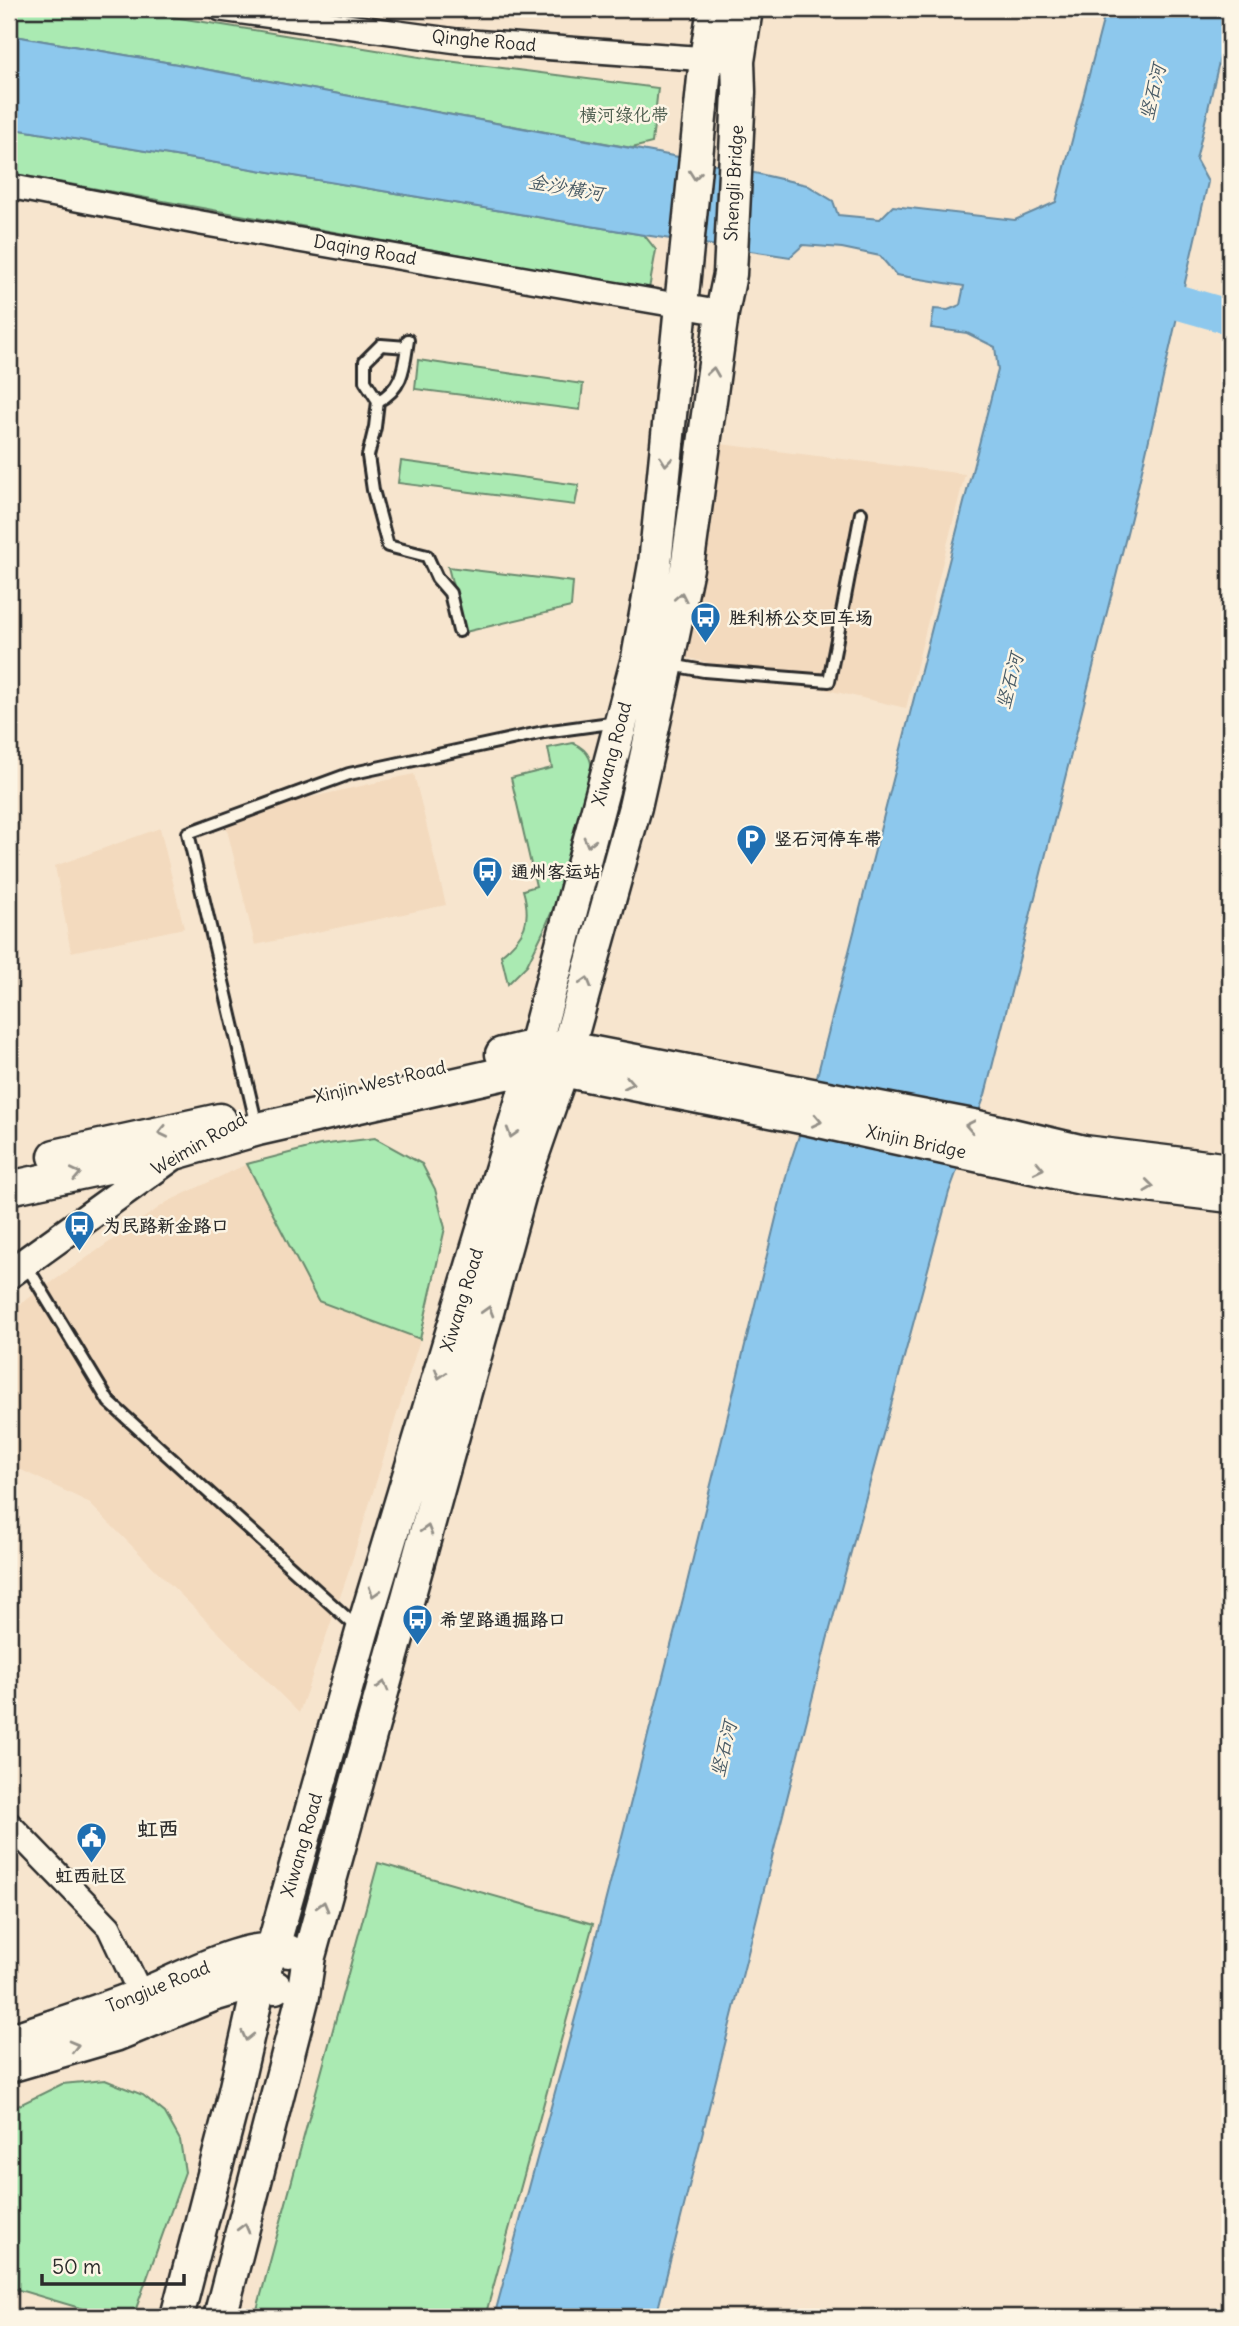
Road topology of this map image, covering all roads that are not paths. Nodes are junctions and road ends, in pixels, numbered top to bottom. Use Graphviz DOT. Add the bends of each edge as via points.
graph roads {
  1 [pos="221,9"];
  2 [pos="714,9"];
  3 [pos="746,9"];
  4 [pos="706,58"];
  5 [pos="739,77"];
  6 [pos="9,186"];
  7 [pos="730,274"];
  8 [pos="682,305"];
  9 [pos="722,313"];
  10 [pos="379,401"];
  11 [pos="861,513"];
  12 [pos="459,631"];
  13 [pos="652,661"];
  14 [pos="637,726"];
  15 [pos="549,1058"];
  16 [pos="752,1096"];
  17 [pos="256,1121"];
  18 [pos="178,1152"];
  19 [pos="1083,1165"];
  20 [pos="9,1166"];
  21 [pos="1230,1170"];
  22 [pos="9,1188"];
  23 [pos="1230,1196"];
  24 [pos="17,1268"];
  25 [pos="362,1632"];
  26 [pos="9,1824"];
  27 [pos="274,1947"];
  28 [pos="309,1956"];
  29 [pos="260,1981"];
  30 [pos="141,1996"];
  31 [pos="303,1996"];
  32 [pos="9,2041"];
  33 [pos="9,2066"];
  34 [pos="177,2317"];
  35 [pos="220,2317"];
  1 -- 4 [label="street, Qinghe Road" via="457,41"];
  2 -- 4 [label="main road"];
  3 -- 5 [label="main road"];
  4 -- 5 [label="street, Qinghe Road"];
  4 -- 8 [label="main road, Xiwang Road, one-way"];
  5 -- 7 [label="main road, Shengli Bridge"];
  6 -- 8 [label="street, Daqing Road"];
  7 -- 9 [label="main road, Xiwang Road"];
  8 -- 9 [label="street, Daqing Road"];
  8 -- 13 [label="main road, Xiwang Road, one-way" via="655,564"];
  13 -- 9 [label="main road, Xiwang Road, one-way" via="687,568"];
  10 -- 10 [label="lane" via="391,394 404,373 407,343 381,345 365,361 365,381"];
  10 -- 12 [label="lane" via="368,456 388,546 427,556 450,593"];
  11 -- 13 [label="lane" via="829,681 704,671"];
  13 -- 14 [label="main road, Xiwang Road"];
  14 -- 15 [label="main road, Xiwang Road"];
  14 -- 17 [label="lane" via="544,732 349,774 188,833"];
  15 -- 16 [label="main road, Xinjin West Road"];
  15 -- 17 [label="main road, Xinjin West Road"];
  15 -- 25 [label="main road, Xiwang Road, one-way"];
  28 -- 15 [label="main road, Xiwang Road, one-way" via="523,1182"];
  16 -- 19 [label="main road, Xinjin Bridge"];
  17 -- 18 [label="main road, Xinjin West Road"];
  17 -- 20 [label="main road, Xinjin West Road, one-way"];
  22 -- 18 [label="main road, Xinjin West Road, one-way"];
  18 -- 24 [label="street, Weimin Road"];
  19 -- 21 [label="main road"];
  19 -- 23 [label="main road, one-way"];
  24 -- 25 [label="lane" via="109,1402"];
  25 -- 27 [label="main road, Xiwang Road"];
  26 -- 30 [label="street" via="109,1927"];
  27 -- 28 [label="main road, Tongjue Road"];
  27 -- 29 [label="main road, Xiwang Road"];
  27 -- 30 [label="main road, Tongjue Road" via="230,1958"];
  28 -- 31 [label="main road, Xiwang Road"];
  29 -- 31 [label="main road"];
  33 -- 29 [label="main road, Tongjue Road, one-way" via="115,2035"];
  29 -- 34 [label="main road, Xiwang Road, one-way"];
  30 -- 32 [label="main road, Tongjue Road"];
  35 -- 31 [label="main road, Xiwang Road, one-way"];
}
